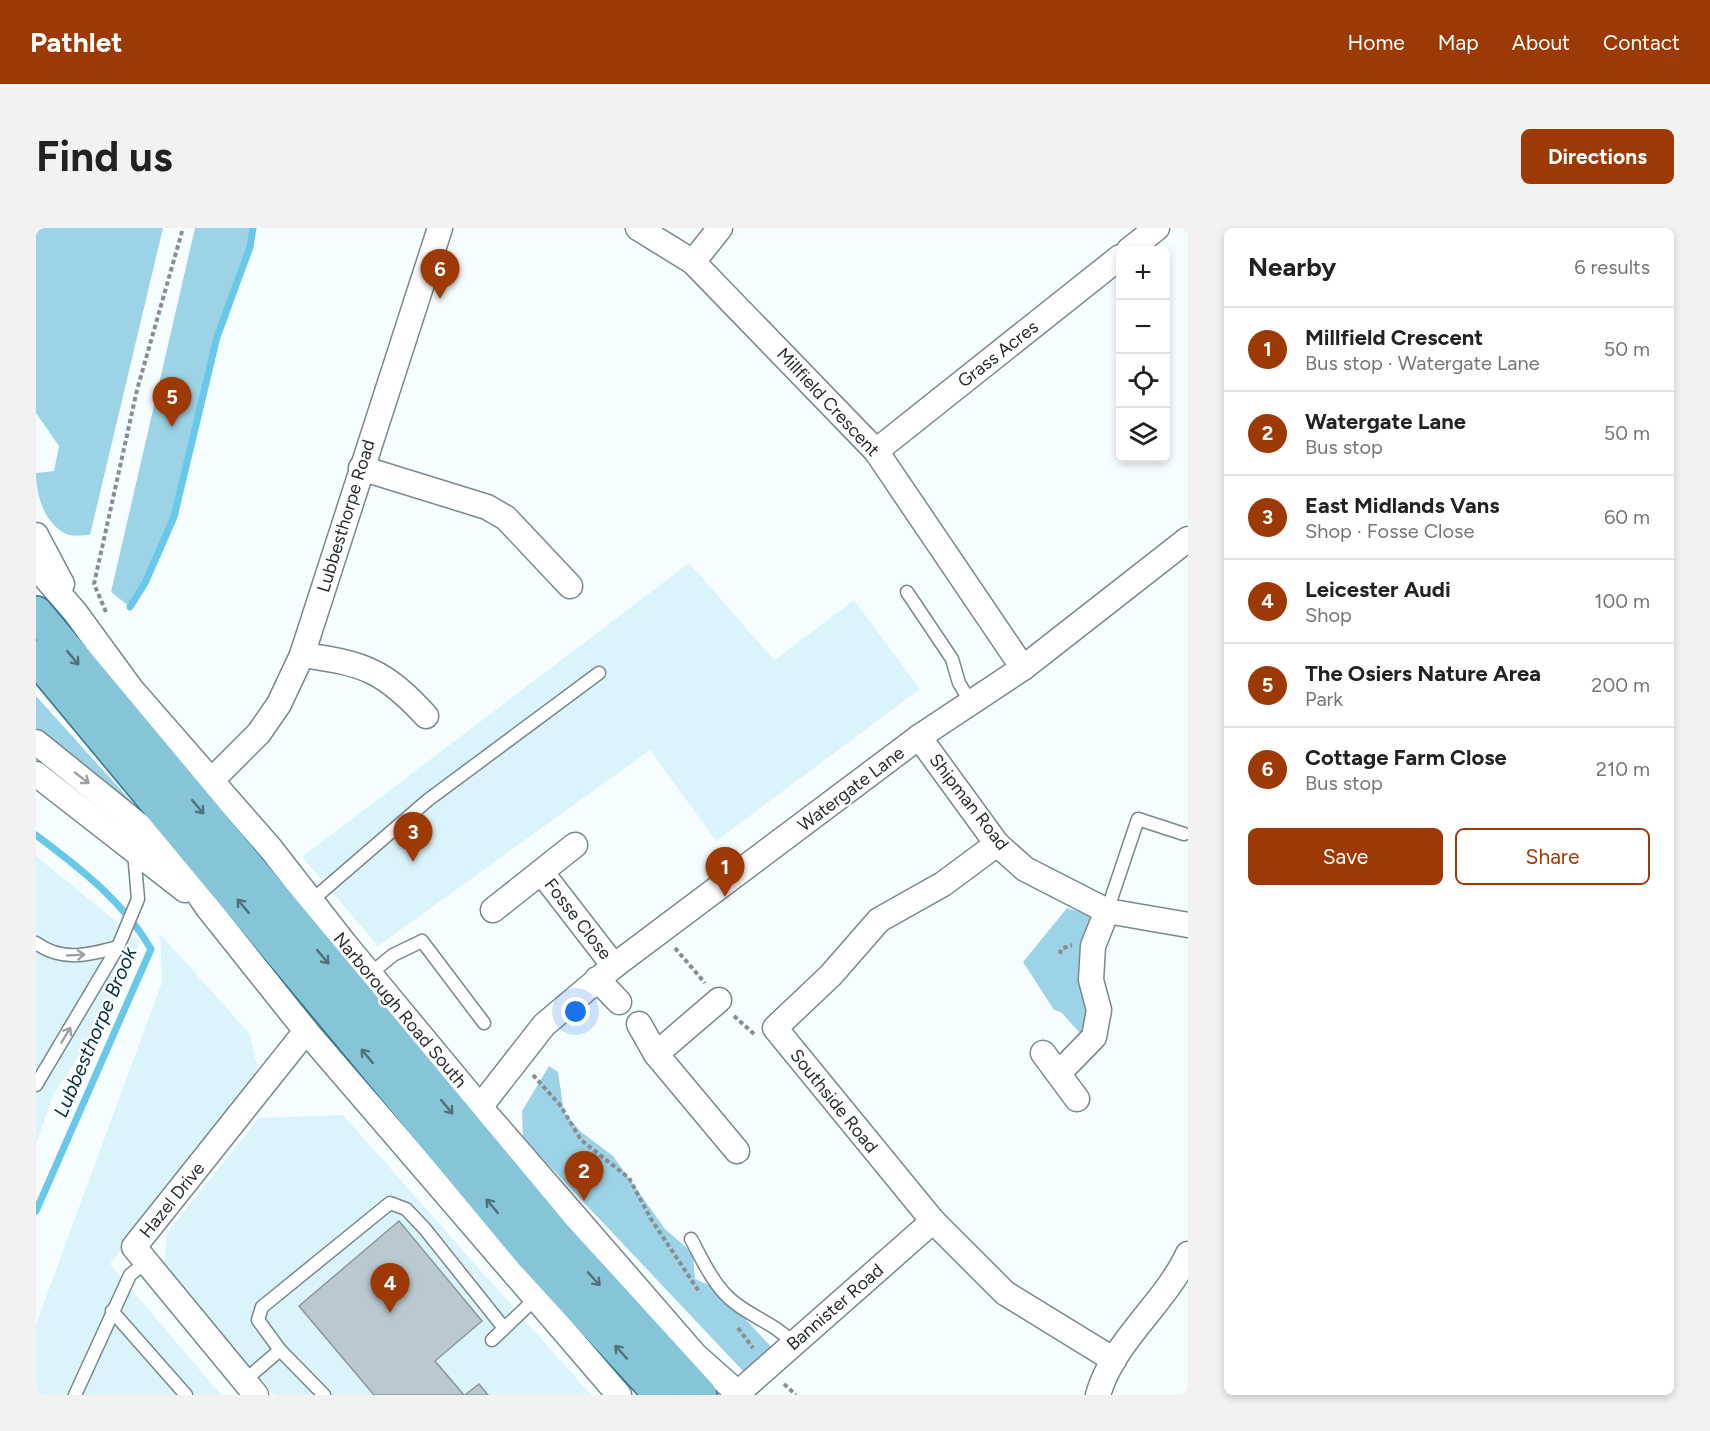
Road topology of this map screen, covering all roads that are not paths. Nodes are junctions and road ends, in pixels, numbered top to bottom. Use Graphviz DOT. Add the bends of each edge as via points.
graph roads {
  1 [pos="440,228"];
  2 [pos="638,228"];
  3 [pos="720,228"];
  4 [pos="1157,228"];
  5 [pos="1134,246"];
  6 [pos="1116,260"];
  7 [pos="693,262"];
  8 [pos="876,451"];
  9 [pos="361,468"];
  10 [pos="36,536"];
  11 [pos="1188,539"];
  12 [pos="36,567"];
  13 [pos="570,586"];
  14 [pos="907,592"];
  15 [pos="75,612"];
  16 [pos="36,613"];
  17 [pos="302,655"];
  18 [pos="36,657"];
  19 [pos="1023,668"];
  20 [pos="599,674"];
  21 [pos="971,703"];
  22 [pos="426,716"];
  23 [pos="920,737"];
  24 [pos="36,742"];
  25 [pos="38,777"];
  26 [pos="211,781"];
  27 [pos="1184,834"];
  28 [pos="997,844"];
  29 [pos="575,845"];
  30 [pos="134,851"];
  31 [pos="543,873"];
  32 [pos="311,901"];
  33 [pos="208,908"];
  34 [pos="494,910"];
  35 [pos="1107,911"];
  36 [pos="1188,925"];
  37 [pos="36,943"];
  38 [pos="118,947"];
  39 [pos="605,972"];
  40 [pos="370,974"];
  41 [pos="719,999"];
  42 [pos="619,1002"];
  43 [pos="484,1023"];
  44 [pos="639,1024"];
  45 [pos="306,1031"];
  46 [pos="1043,1053"];
  47 [pos="656,1054"];
  48 [pos="1059,1073"];
  49 [pos="36,1085"];
  50 [pos="1077,1099"];
  51 [pos="480,1107"];
  52 [pos="737,1151"];
  53 [pos="933,1221"];
  54 [pos="691,1239"];
  55 [pos="1188,1254"];
  56 [pos="146,1262"];
  57 [pos="536,1299"];
  58 [pos="112,1311"];
  59 [pos="504,1328"];
  60 [pos="492,1340"];
  61 [pos="794,1343"];
  62 [pos="280,1350"];
  63 [pos="1114,1360"];
  64 [pos="250,1388"];
  65 [pos="739,1394"];
  66 [pos="75,1395"];
  67 [pos="186,1395"];
  68 [pos="324,1395"];
  69 [pos="619,1395"];
  70 [pos="661,1395"];
  71 [pos="700,1395"];
  72 [pos="1098,1395"];
  1 -- 9 [label="street, Lubbesthorpe Road"];
  2 -- 7 [label="street, Millfield Crescent"];
  3 -- 7 [label="street"];
  4 -- 5 [label="street"];
  6 -- 8 [label="street, Grass Acres"];
  7 -- 8 [label="street, Millfield Crescent"];
  8 -- 19 [label="street, Millfield Crescent"];
  9 -- 13 [label="street" via="487,507 506,519"];
  9 -- 17 [label="street, Lubbesthorpe Road"];
  10 -- 15 [label="street, Narborough Road South"];
  11 -- 19 [label="street, Watergate Lane"];
  12 -- 15 [label="street, Narborough Road South"];
  14 -- 21 [label="lane" via="952,659 959,683"];
  15 -- 26 [label="street, Narborough Road South" via="132,690"];
  16 -- 71 [label="main road, Narborough Road South, one-way" via="555,1236"];
  17 -- 22 [label="street" via="349,661 372,671 403,690"];
  17 -- 26 [label="street, Lubbesthorpe Road" via="279,704 259,733"];
  70 -- 18 [label="main road, one-way" via="530,1252"];
  19 -- 21 [label="street, Watergate Lane"];
  20 -- 32 [label="lane" via="429,800"];
  21 -- 23 [label="street, Watergate Lane"];
  23 -- 28 [label="street, Shipman Road"];
  23 -- 39 [label="street, Watergate Lane"];
  24 -- 33 [label="street, one-way" via="140,826 183,872"];
  25 -- 30 [label="street"];
  26 -- 32 [label="street, Narborough Road South"];
  27 -- 35 [label="lane" via="1138,819"];
  28 -- 35 [label="street, Shipman Road" via="1025,869"];
  28 -- 53 [label="street, Southside Road" via="943,884 879,920 831,975 775,1028"];
  29 -- 31 [label="street, Fosse Close"];
  30 -- 33 [label="street"];
  30 -- 38 [label="lane" via="138,899"];
  31 -- 34 [label="street, Fosse Close"];
  31 -- 39 [label="street, Fosse Close"];
  32 -- 40 [label="street, Narborough Road South"];
  33 -- 45 [label="street"];
  35 -- 36 [label="street, Shipman Road"];
  35 -- 48 [label="street" via="1094,946 1091,980 1100,1010 1094,1037"];
  37 -- 38 [label="lane, one-way" via="61,955 97,953"];
  49 -- 38 [label="lane, one-way"];
  39 -- 42 [label="street, Fosse Close"];
  39 -- 51 [label="street, Watergate Lane" via="544,1025"];
  40 -- 43 [label="lane" via="393,955 422,940"];
  40 -- 51 [label="street, Narborough Road South"];
  41 -- 47 [label="street"];
  44 -- 47 [label="street"];
  45 -- 56 [label="street, Hazel Drive" via="134,1247"];
  45 -- 57 [label="street"];
  46 -- 48 [label="street"];
  47 -- 52 [label="street"];
  48 -- 50 [label="street"];
  51 -- 65 [label="street, Narborough Road South" via="695,1355"];
  53 -- 61 [label="street, Bannister Road"];
  53 -- 63 [label="street, Southside Road" via="1005,1293"];
  54 -- 61 [label="lane" via="714,1281 729,1298 780,1329"];
  55 -- 63 [label="street" via="1177,1277"];
  56 -- 58 [label="lane" via="130,1275"];
  56 -- 64 [label="street, Hazel Drive"];
  57 -- 59 [label="lane"];
  57 -- 69 [label="street"];
  58 -- 66 [label="lane"];
  58 -- 67 [label="lane"];
  59 -- 60 [label="lane"];
  59 -- 62 [label="lane" via="425,1229 406,1209 390,1203 262,1307 258,1320"];
  61 -- 65 [label="street, Bannister Road"];
  62 -- 64 [label="lane"];
  62 -- 68 [label="lane"];
  63 -- 72 [label="street"];
}
